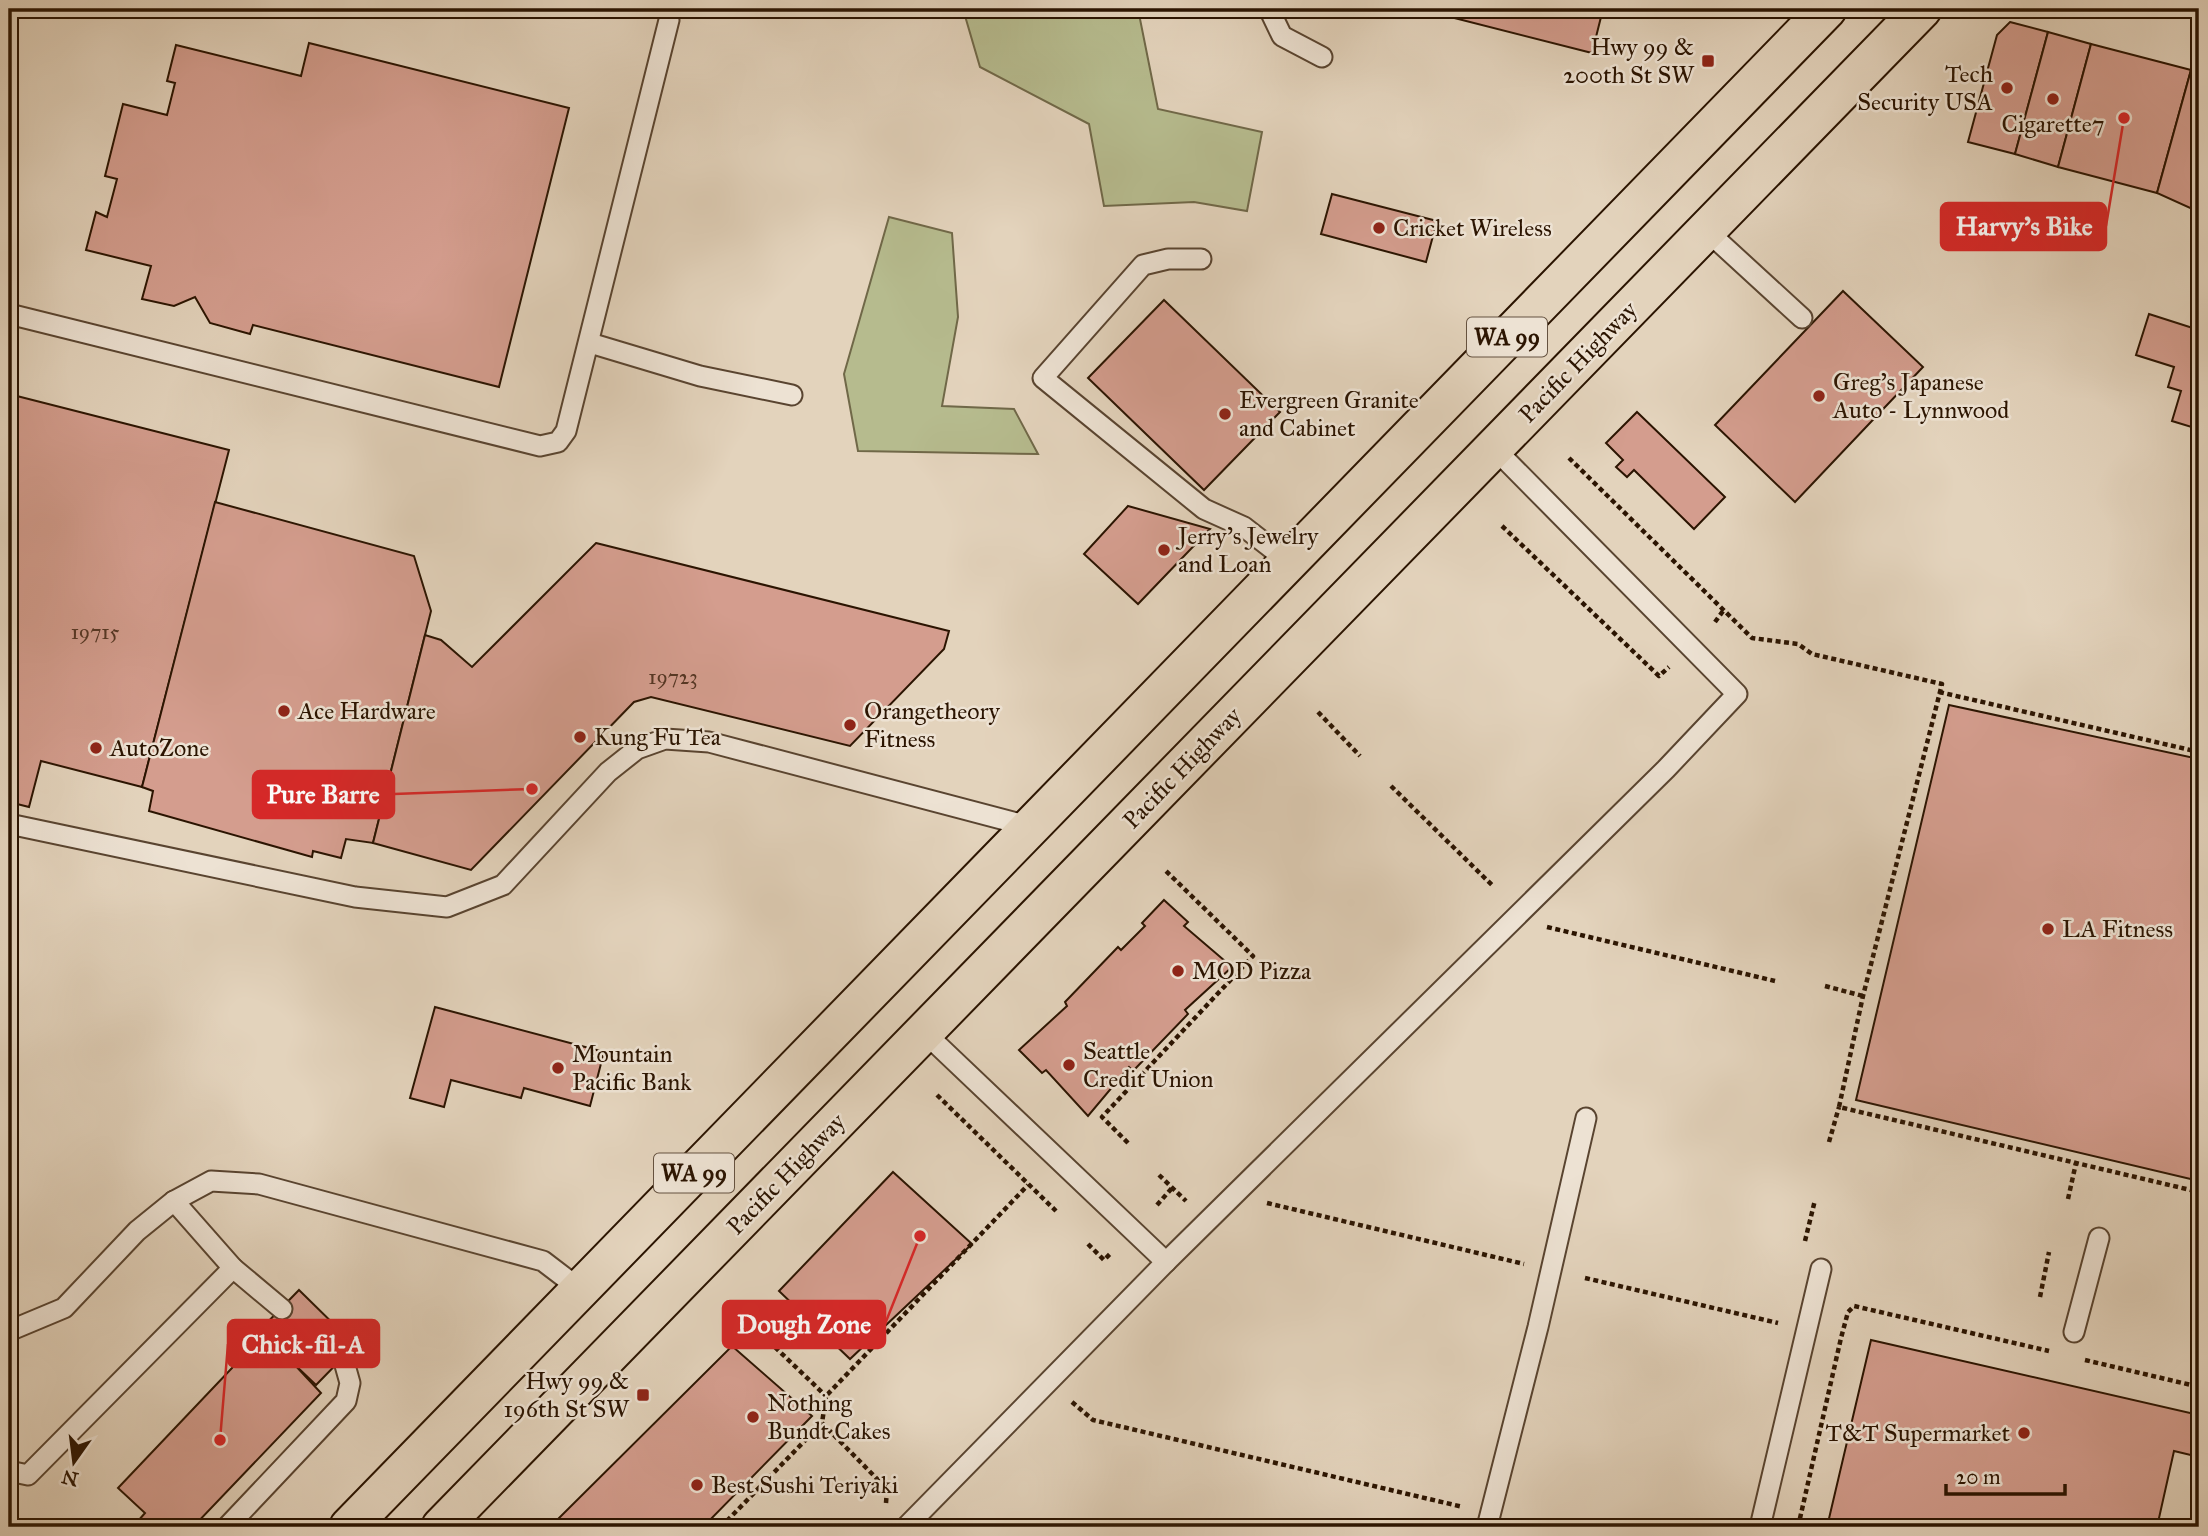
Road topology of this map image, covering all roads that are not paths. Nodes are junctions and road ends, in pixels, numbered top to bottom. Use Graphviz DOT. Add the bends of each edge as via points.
graph roads {
  1 [pos="1269,9"];
  2 [pos="1827,9"];
  3 [pos="1922,9"];
  4 [pos="669,20"];
  5 [pos="1322,57"];
  6 [pos="1706,230"];
  7 [pos="1201,259"];
  8 [pos="9,314"];
  9 [pos="1802,318"];
  10 [pos="590,342"];
  11 [pos="792,395"];
  12 [pos="1494,448"];
  13 [pos="1289,562"];
  14 [pos="9,824"];
  15 [pos="1032,827"];
  16 [pos="924,1032"];
  17 [pos="1586,1118"];
  18 [pos="174,1200"];
  19 [pos="2099,1238"];
  20 [pos="1166,1262"];
  21 [pos="233,1268"];
  22 [pos="1821,1269"];
  23 [pos="581,1290"];
  24 [pos="282,1308"];
  25 [pos="9,1331"];
  26 [pos="2074,1332"];
  27 [pos="343,1358"];
  28 [pos="9,1471"];
  29 [pos="227,1527"];
  30 [pos="349,1527"];
  31 [pos="441,1527"];
  32 [pos="906,1527"];
  33 [pos="1487,1527"];
  34 [pos="1760,1527"];
  1 -- 5 [label="lane" via="1282,36"];
  2 -- 13 [label="highway, WA 99"];
  3 -- 6 [label="highway, Pacific Highway / WA 99"];
  4 -- 10 [label="lane"];
  6 -- 9 [label="lane"];
  6 -- 12 [label="highway, Pacific Highway / WA 99"];
  7 -- 13 [label="lane" via="1143,265 1043,378 1203,509 1244,527"];
  8 -- 10 [label="lane" via="540,446 558,442 566,431"];
  10 -- 11 [label="lane" via="700,376"];
  12 -- 16 [label="highway, Pacific Highway / WA 99"];
  12 -- 20 [label="lane" via="1737,694"];
  13 -- 15 [label="highway, WA 99"];
  14 -- 15 [label="lane" via="355,897 447,907 503,885 608,772 637,749 665,739 709,741"];
  15 -- 23 [label="highway, WA 99"];
  16 -- 20 [label="lane"];
  16 -- 31 [label="highway, Pacific Highway / WA 99"];
  17 -- 33 [label="lane"];
  18 -- 21 [label="lane"];
  18 -- 23 [label="lane" via="211,1181 260,1184 543,1261"];
  18 -- 25 [label="lane" via="137,1231 64,1308"];
  19 -- 26 [label="lane"];
  20 -- 32 [label="lane"];
  21 -- 24 [label="lane"];
  21 -- 28 [label="lane" via="28,1475"];
  22 -- 34 [label="lane"];
  23 -- 30 [label="highway, WA 99"];
  27 -- 29 [label="lane" via="349,1383 346,1401"];
}
